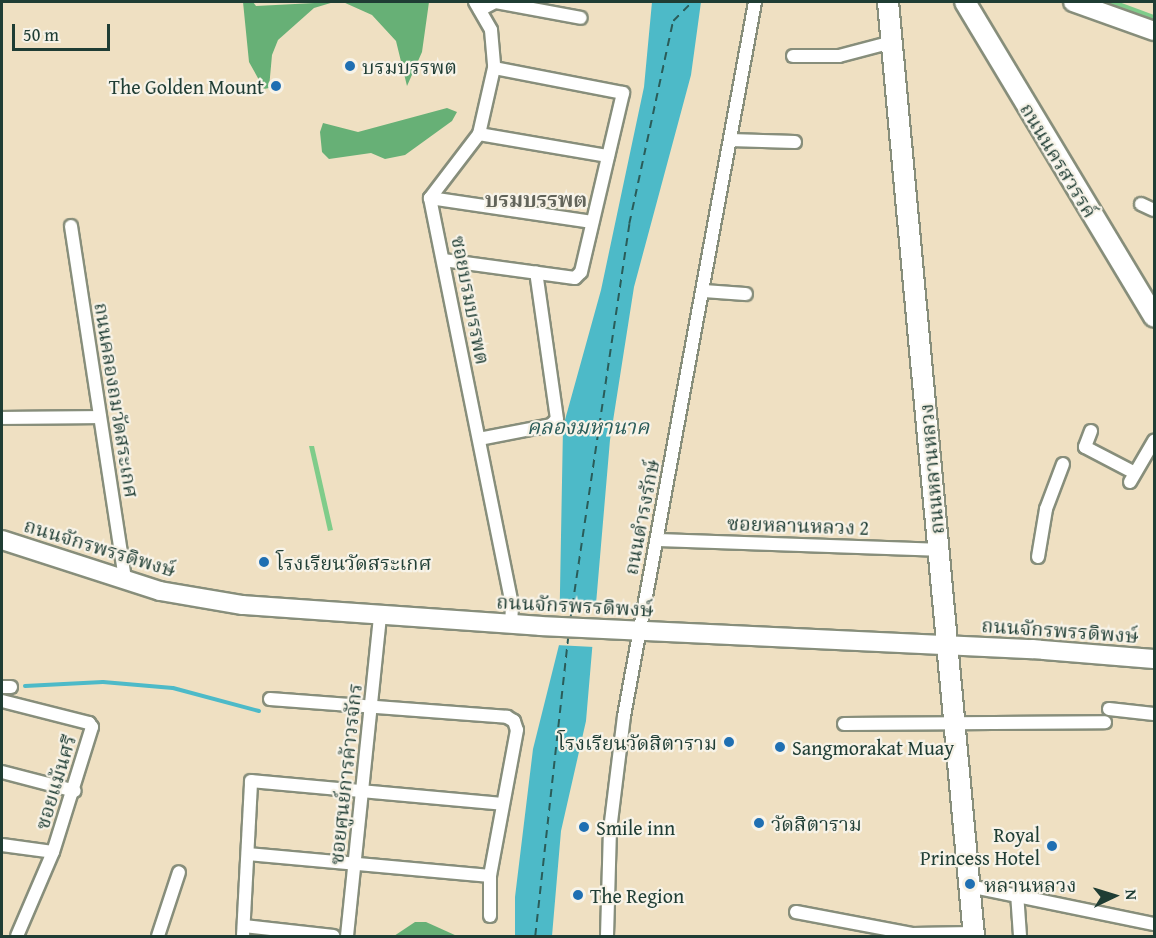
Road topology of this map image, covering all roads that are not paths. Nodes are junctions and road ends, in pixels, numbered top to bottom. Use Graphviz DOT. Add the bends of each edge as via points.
graph roads {
  1 [pos="755,2"];
  2 [pos="888,2"];
  3 [pos="965,2"];
  4 [pos="1073,2"];
  5 [pos="478,6"];
  6 [pos="581,18"];
  7 [pos="1155,31"];
  8 [pos="892,42"];
  9 [pos="793,56"];
  10 [pos="494,68"];
  11 [pos="479,134"];
  12 [pos="730,140"];
  13 [pos="795,142"];
  14 [pos="608,156"];
  15 [pos="430,198"];
  16 [pos="1141,204"];
  17 [pos="1155,210"];
  18 [pos="592,222"];
  19 [pos="71,226"];
  20 [pos="443,261"];
  21 [pos="536,272"];
  22 [pos="703,291"];
  23 [pos="746,294"];
  24 [pos="1155,317"];
  25 [pos="100,417"];
  26 [pos="2,418"];
  27 [pos="1091,430"];
  28 [pos="479,439"];
  29 [pos="1155,441"];
  30 [pos="1063,464"];
  31 [pos="2,540"];
  32 [pos="657,540"];
  33 [pos="938,550"];
  34 [pos="1038,557"];
  35 [pos="125,580"];
  36 [pos="380,614"];
  37 [pos="511,624"];
  38 [pos="639,631"];
  39 [pos="947,645"];
  40 [pos="1155,659"];
  41 [pos="270,699"];
  42 [pos="2,701"];
  43 [pos="372,709"];
  44 [pos="1109,709"];
  45 [pos="1155,714"];
  46 [pos="954,722"];
  47 [pos="1105,722"];
  48 [pos="844,724"];
  49 [pos="2,772"];
  50 [pos="75,791"];
  51 [pos="362,791"];
  52 [pos="502,804"];
  53 [pos="2,845"];
  54 [pos="54,852"];
  55 [pos="248,854"];
  56 [pos="356,863"];
  57 [pos="179,872"];
  58 [pos="490,876"];
  59 [pos="969,886"];
  60 [pos="1017,893"];
  61 [pos="796,912"];
  62 [pos="490,916"];
  63 [pos="1155,924"];
  64 [pos="244,931"];
  65 [pos="974,935"];
  66 [pos="17,936"];
  67 [pos="158,936"];
  68 [pos="333,936"];
  69 [pos="347,936"];
  70 [pos="608,936"];
  71 [pos="1020,936"];
  1 -- 12 [label="street, ถนนดำรงรักษ์"];
  2 -- 8 [label="main road, ถนนหลานหลวง"];
  3 -- 24 [label="main road, ถนนนครสวรรค์"];
  4 -- 7 [label="main road"];
  5 -- 6 [label="street" via="495,2"];
  5 -- 10 [label="street" via="491,30"];
  8 -- 9 [label="street" via="839,56"];
  8 -- 33 [label="main road, ถนนหลานหลวง"];
  10 -- 11 [label="street"];
  10 -- 14 [label="street" via="622,92"];
  11 -- 14 [label="street"];
  11 -- 15 [label="street"];
  12 -- 13 [label="street"];
  12 -- 22 [label="street, ถนนดำรงรักษ์"];
  14 -- 18 [label="street"];
  15 -- 18 [label="street"];
  15 -- 20 [label="street, ซอยบรมบรรพต"];
  16 -- 17 [label="street"];
  18 -- 21 [label="street" via="578,276"];
  19 -- 25 [label="street, ถนนคลองถมวัดสระเกศ"];
  20 -- 21 [label="street"];
  20 -- 28 [label="street, ซอยบรมบรรพต"];
  21 -- 28 [label="street" via="557,419 551,425"];
  22 -- 23 [label="street"];
  22 -- 32 [label="street, ถนนดำรงรักษ์"];
  25 -- 26 [label="street"];
  25 -- 35 [label="street, ถนนคลองถมวัดสระเกศ"];
  27 -- 29 [label="street" via="1085,447 1132,477"];
  28 -- 37 [label="street, ซอยบรมบรรพต" via="512,606"];
  30 -- 34 [label="street" via="1046,509"];
  31 -- 35 [label="main road, ถนนจักรพรรดิพงษ์"];
  32 -- 33 [label="street, ซอยหลานหลวง 2"];
  32 -- 38 [label="street, ถนนดำรงรักษ์"];
  33 -- 39 [label="main road, ถนนหลานหลวง"];
  35 -- 36 [label="main road, ถนนจักรพรรดิพงษ์" via="213,602"];
  36 -- 37 [label="main road, ถนนจักรพรรดิพงษ์"];
  36 -- 43 [label="street, ซอยศูนย์การค้าวรจักร"];
  37 -- 38 [label="main road, ถนนจักรพรรดิพงษ์"];
  38 -- 39 [label="main road, ถนนจักรพรรดิพงษ์"];
  38 -- 70 [label="street, ถนนดำรงรักษ์" via="610,830"];
  39 -- 40 [label="main road, ถนนจักรพรรดิพงษ์"];
  39 -- 46 [label="main road, ถนนหลานหลวง"];
  41 -- 43 [label="street"];
  42 -- 50 [label="street, ซอยแม้นศรี" via="91,725"];
  43 -- 51 [label="street, ซอยศูนย์การค้าวรจักร"];
  43 -- 52 [label="street" via="507,717 514,721 517,730"];
  44 -- 45 [label="street"];
  46 -- 47 [label="street"];
  46 -- 48 [label="street"];
  46 -- 59 [label="main road, ถนนหลานหลวง"];
  49 -- 50 [label="street"];
  50 -- 54 [label="street, ซอยแม้นศรี"];
  51 -- 52 [label="street"];
  51 -- 55 [label="street" via="251,781"];
  51 -- 56 [label="street, ซอยศูนย์การค้าวรจักร"];
  52 -- 58 [label="street"];
  53 -- 54 [label="street"];
  54 -- 66 [label="street, ซอยแม้นศรี"];
  55 -- 56 [label="street"];
  55 -- 64 [label="street"];
  56 -- 58 [label="street"];
  56 -- 69 [label="street, ซอยศูนย์การค้าวรจักร"];
  57 -- 67 [label="street"];
  58 -- 62 [label="street"];
  59 -- 60 [label="street"];
  59 -- 65 [label="main road, ถนนหลานหลวง"];
  60 -- 63 [label="street"];
  60 -- 71 [label="street"];
  61 -- 65 [label="street" via="912,934"];
  64 -- 68 [label="street"];
}
